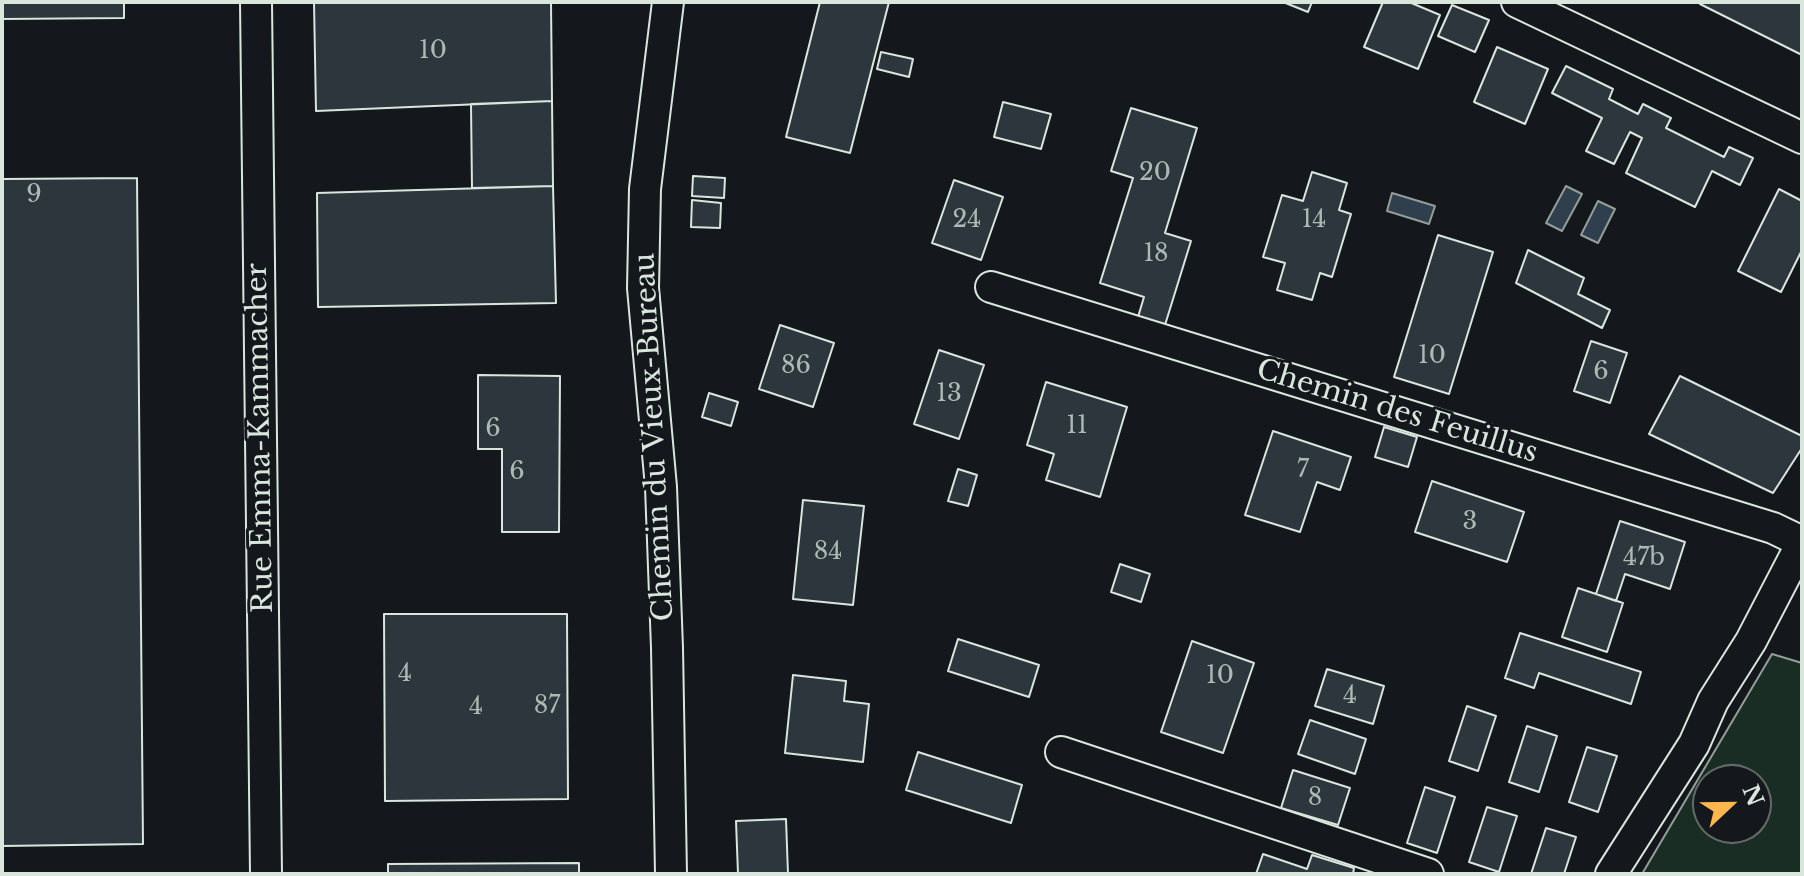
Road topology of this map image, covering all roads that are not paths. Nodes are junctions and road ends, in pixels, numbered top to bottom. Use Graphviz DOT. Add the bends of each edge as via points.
graph roads {
  1 [pos="256,2"];
  2 [pos="668,2"];
  3 [pos="1517,2"];
  4 [pos="1802,138"];
  5 [pos="991,287"];
  6 [pos="1802,542"];
  7 [pos="1061,752"];
  8 [pos="266,874"];
  9 [pos="671,874"];
  10 [pos="1428,874"];
  11 [pos="1611,874"];
  1 -- 8 [label="street, Rue Emma-Kammacher"];
  2 -- 9 [label="street, Chemin du Vieux-Bureau" via="645,189 643,288 661,487"];
  3 -- 4 [label="street"];
  5 -- 6 [label="street, Chemin des Feuillus" via="1773,528"];
  6 -- 11 [label="street" via="1694,744"];
  7 -- 10 [label="street"];
}
